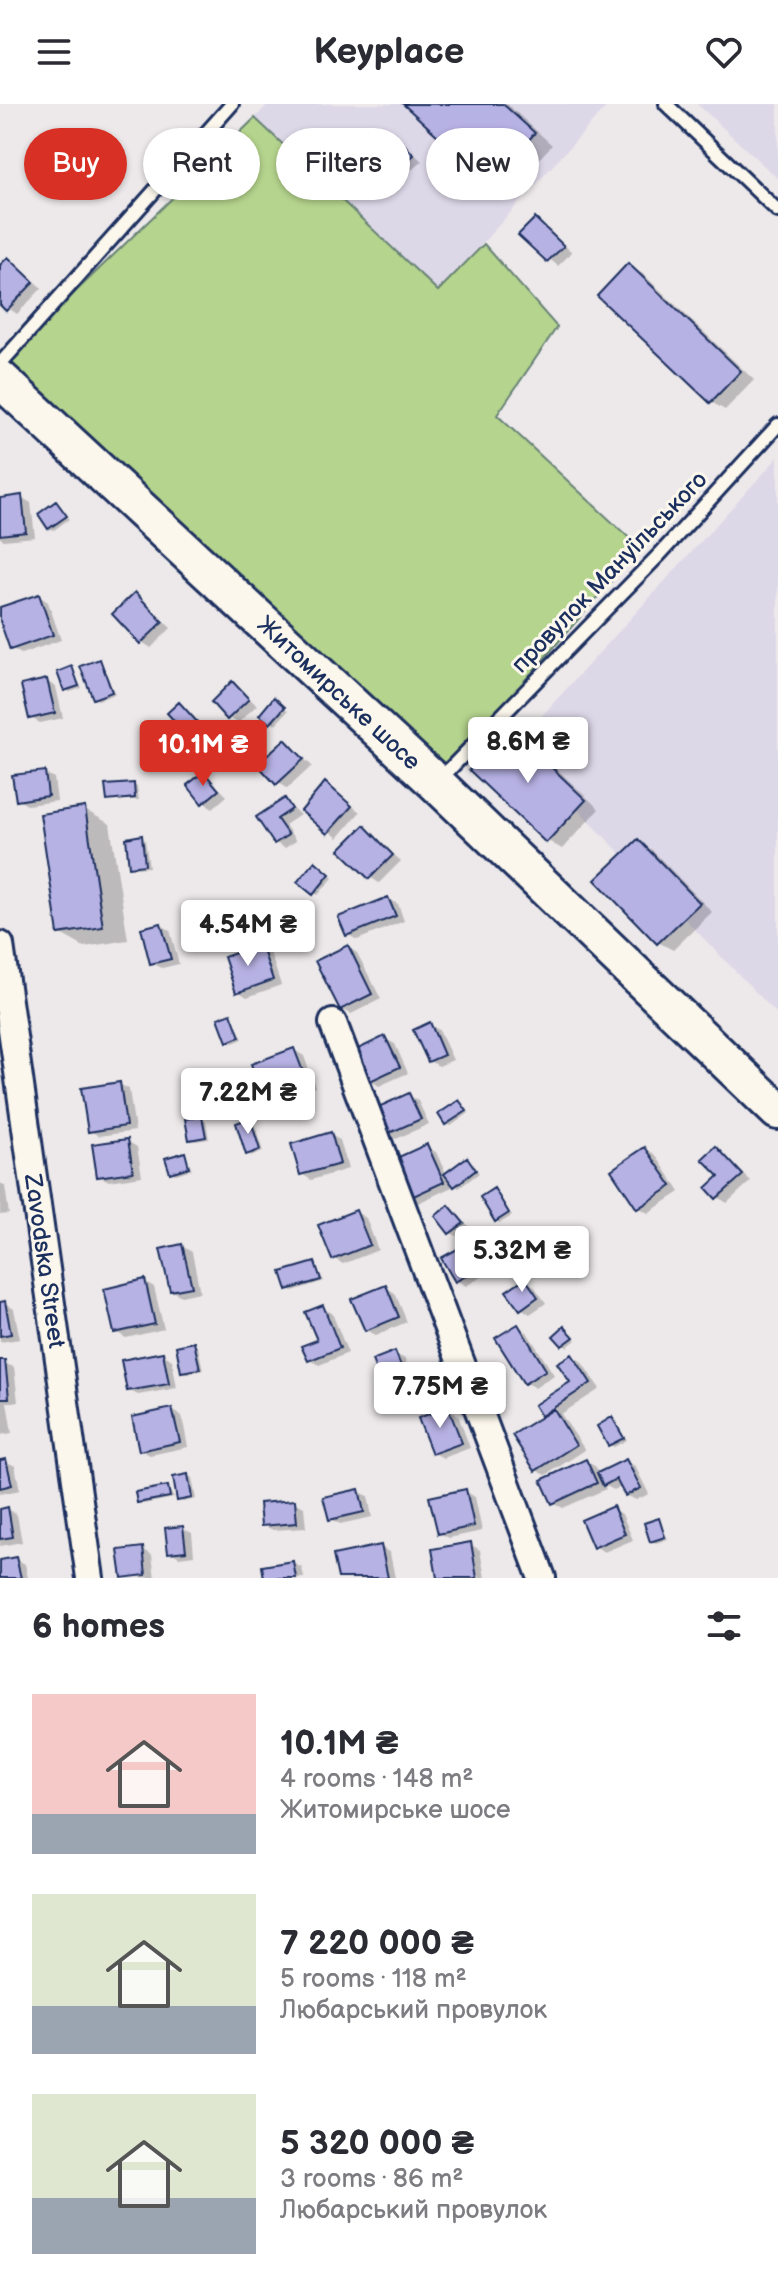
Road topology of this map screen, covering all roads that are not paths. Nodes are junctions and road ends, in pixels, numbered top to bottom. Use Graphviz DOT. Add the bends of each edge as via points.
graph roads {
  1 [pos="232,104"];
  2 [pos="666,104"];
  3 [pos="778,211"];
  4 [pos="0,364"];
  5 [pos="0,379"];
  6 [pos="778,425"];
  7 [pos="436,783"];
  8 [pos="0,945"];
  9 [pos="333,1023"];
  10 [pos="778,1111"];
  11 [pos="90,1578"];
  12 [pos="542,1578"];
  1 -- 4 [label="lane"];
  2 -- 3 [label="lane"];
  5 -- 7 [label="main road, Житомирське шосе"];
  6 -- 7 [label="lane, провулок Мануїльського"];
  7 -- 10 [label="main road, Житомирське шосе"];
  8 -- 11 [label="street, Zavodska Street"];
  9 -- 12 [label="street"];
}
